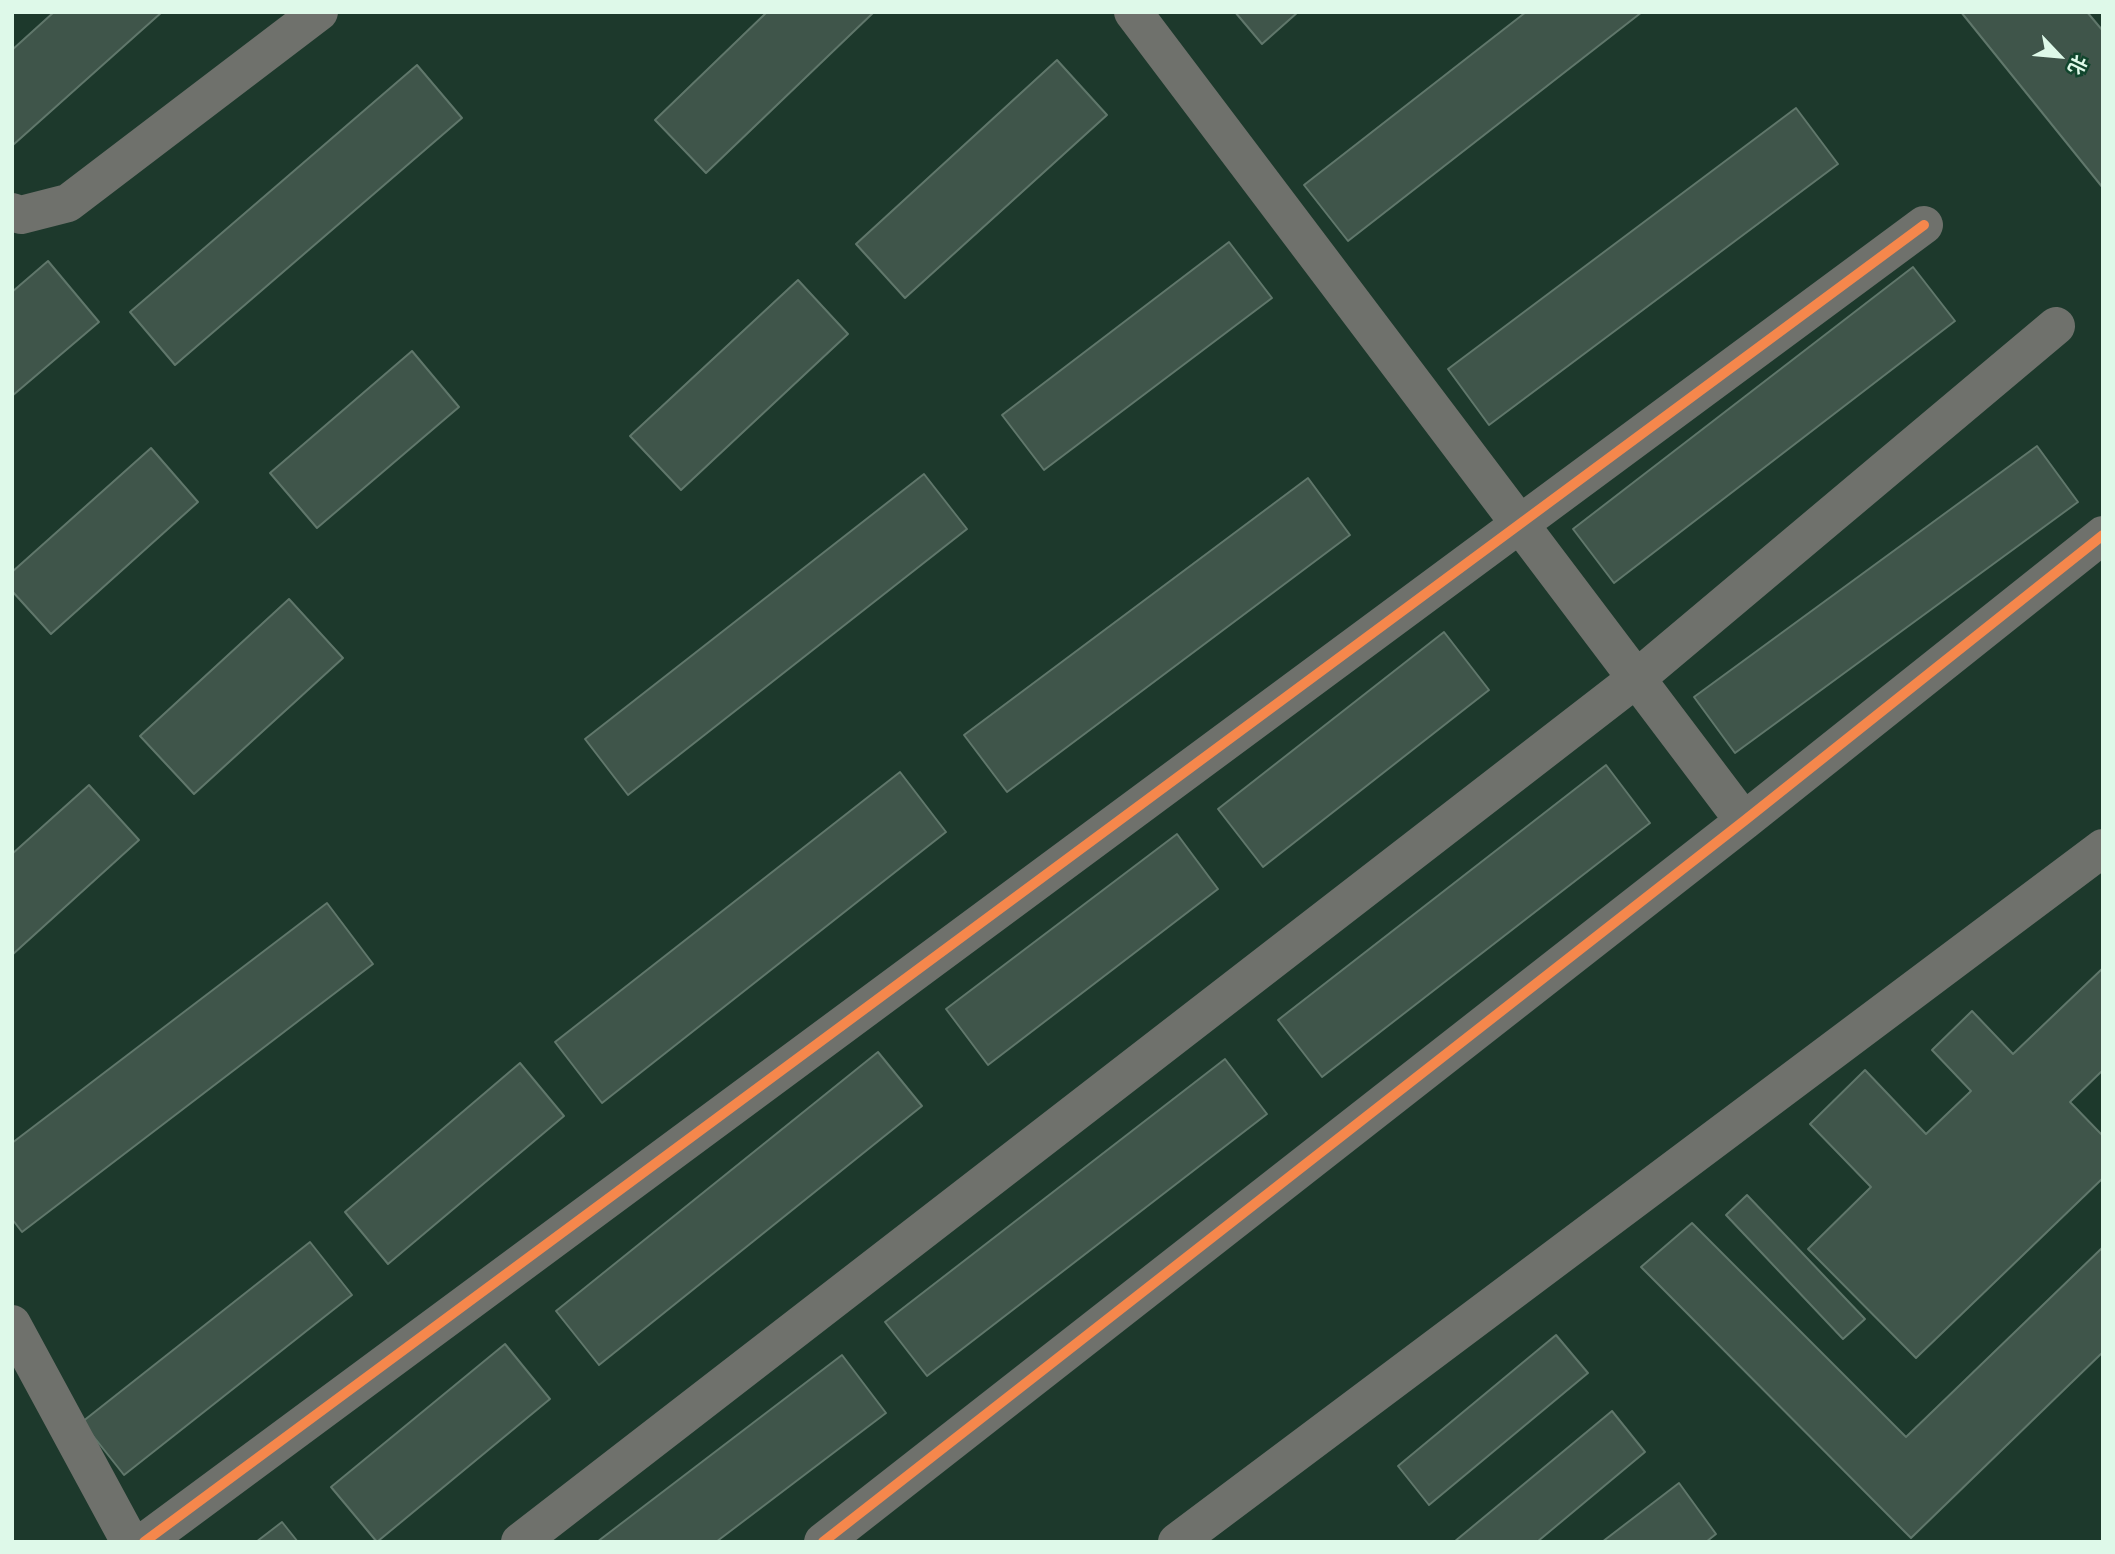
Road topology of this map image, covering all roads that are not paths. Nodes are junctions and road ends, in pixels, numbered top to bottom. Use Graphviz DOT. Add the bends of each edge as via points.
graph roads {
  1 [pos="319,12"];
  2 [pos="1133,12"];
  3 [pos="12,212"];
  4 [pos="1924,225"];
  5 [pos="2056,326"];
  6 [pos="1520,524"];
  7 [pos="2103,535"];
  8 [pos="1637,678"];
  9 [pos="1744,821"];
  10 [pos="2103,849"];
  11 [pos="12,1324"];
  12 [pos="130,1542"];
  13 [pos="144,1542"];
  14 [pos="520,1542"];
  15 [pos="823,1542"];
  16 [pos="1177,1542"];
  1 -- 3 [label="street" via="68,203 21,215"];
  2 -- 6 [label="street"];
  4 -- 6 [label="street"];
  5 -- 8 [label="street"];
  6 -- 8 [label="street"];
  6 -- 13 [label="street"];
  7 -- 9 [label="street"];
  8 -- 9 [label="street"];
  8 -- 14 [label="street"];
  9 -- 15 [label="street"];
  10 -- 16 [label="street"];
  11 -- 12 [label="street"];
}
